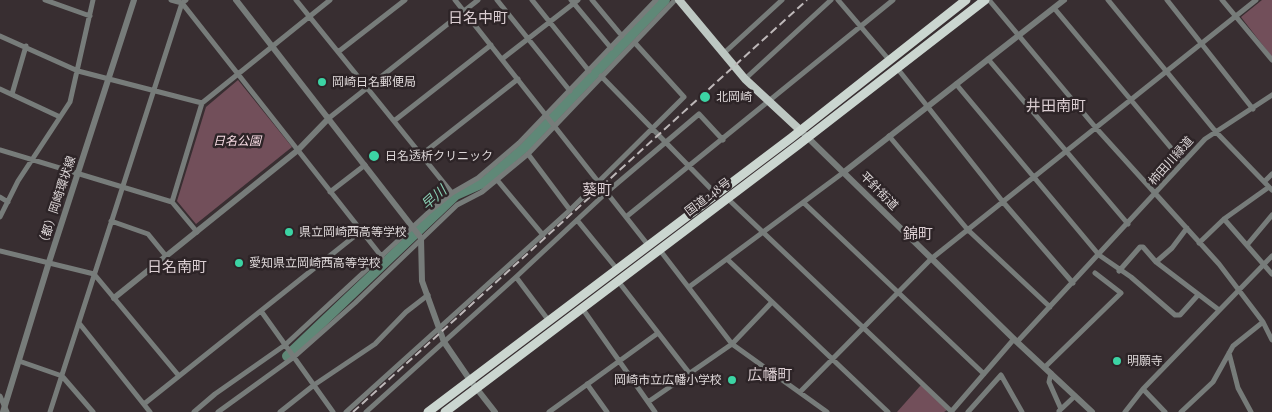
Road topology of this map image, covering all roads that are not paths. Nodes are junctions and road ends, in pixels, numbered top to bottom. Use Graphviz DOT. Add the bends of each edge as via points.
graph roads {
  1 [pos="45,0"];
  2 [pos="93,0"];
  3 [pos="134,0"];
  4 [pos="171,0"];
  5 [pos="236,0"];
  6 [pos="296,0"];
  7 [pos="330,0"];
  8 [pos="405,0"];
  9 [pos="456,0"];
  10 [pos="478,0"];
  11 [pos="497,0"];
  12 [pos="532,0"];
  13 [pos="592,0"];
  14 [pos="656,0"];
  15 [pos="677,0"];
  16 [pos="782,0"];
  17 [pos="831,0"];
  18 [pos="838,0"];
  19 [pos="893,0"];
  20 [pos="966,0"];
  21 [pos="985,0"];
  22 [pos="988,0"];
  23 [pos="1064,0"];
  24 [pos="1108,0"];
  25 [pos="1167,0"];
  26 [pos="1222,0"];
  27 [pos="1256,0"];
  28 [pos="574,1"];
  29 [pos="184,2"];
  30 [pos="1054,8"];
  31 [pos="464,11"];
  32 [pos="90,16"];
  33 [pos="309,16"];
  34 [pos="1236,17"];
  35 [pos="550,22"];
  36 [pos="860,26"];
  37 [pos="1019,35"];
  38 [pos="0,36"];
  39 [pos="622,36"];
  40 [pos="528,39"];
  41 [pos="634,43"];
  42 [pos="1202,44"];
  43 [pos="26,46"];
  44 [pos="272,46"];
  45 [pos="492,46"];
  46 [pos="610,48"];
  47 [pos="338,52"];
  48 [pos="723,54"];
  49 [pos="502,59"];
  50 [pos="988,59"];
  51 [pos="1272,60"];
  52 [pos="890,61"];
  53 [pos="897,68"];
  54 [pos="78,71"];
  55 [pos="589,71"];
  56 [pos="1167,72"];
  57 [pos="237,74"];
  58 [pos="601,76"];
  59 [pos="109,78"];
  60 [pos="745,79"];
  61 [pos="518,80"];
  62 [pos="956,84"];
  63 [pos="367,88"];
  64 [pos="0,89"];
  65 [pos="154,90"];
  66 [pos="570,91"];
  67 [pos="12,94"];
  68 [pos="1272,95"];
  69 [pos="1132,100"];
  70 [pos="769,101"];
  71 [pos="202,103"];
  72 [pos="928,107"];
  73 [pos="1253,108"];
  74 [pos="546,115"];
  75 [pos="60,117"];
  76 [pos="329,118"];
  77 [pos="394,122"];
  78 [pos="555,126"];
  79 [pos="1096,128"];
  80 [pos="652,129"];
  81 [pos="1216,132"];
  82 [pos="804,134"];
  83 [pos="890,136"];
  84 [pos="723,140"];
  85 [pos="666,143"];
  86 [pos="0,150"];
  87 [pos="298,150"];
  88 [pos="1066,152"];
  89 [pos="528,154"];
  90 [pos="421,155"];
  91 [pos="33,160"];
  92 [pos="1182,161"];
  93 [pos="365,165"];
  94 [pos="689,167"];
  95 [pos="844,172"];
  96 [pos="78,174"];
  97 [pos="1272,174"];
  98 [pos="1033,178"];
  99 [pos="498,181"];
  100 [pos="1264,181"];
  101 [pos="599,182"];
  102 [pos="122,187"];
  103 [pos="1270,188"];
  104 [pos="330,192"];
  105 [pos="607,192"];
  106 [pos="452,193"];
  107 [pos="716,194"];
  108 [pos="1155,194"];
  109 [pos="0,197"];
  110 [pos="727,198"];
  111 [pos="8,202"];
  112 [pos="172,202"];
  113 [pos="804,202"];
  114 [pos="1003,202"];
  115 [pos="570,210"];
  116 [pos="1272,215"];
  117 [pos="626,216"];
  118 [pos="0,217"];
  119 [pos="1224,219"];
  120 [pos="577,220"];
  121 [pos="111,221"];
  122 [pos="1128,224"];
  123 [pos="413,227"];
  124 [pos="1187,228"];
  125 [pos="968,230"];
  126 [pos="361,231"];
  127 [pos="196,232"];
  128 [pos="762,233"];
  129 [pos="543,235"];
  130 [pos="421,238"];
  131 [pos="1199,243"];
  132 [pos="648,245"];
  133 [pos="1247,245"];
  134 [pos="659,249"];
  135 [pos="0,251"];
  136 [pos="166,256"];
  137 [pos="1099,256"];
  138 [pos="1272,256"];
  139 [pos="382,257"];
  140 [pos="727,259"];
  141 [pos="931,259"];
  142 [pos="49,262"];
  143 [pos="1156,262"];
  144 [pos="1265,263"];
  145 [pos="617,269"];
  146 [pos="1120,270"];
  147 [pos="1095,273"];
  148 [pos="94,274"];
  149 [pos="1272,274"];
  150 [pos="516,278"];
  151 [pos="618,280"];
  152 [pos="1073,283"];
  153 [pos="689,287"];
  154 [pos="1239,290"];
  155 [pos="898,292"];
  156 [pos="428,295"];
  157 [pos="1198,295"];
  158 [pos="114,298"];
  159 [pos="772,302"];
  160 [pos="1050,307"];
  161 [pos="582,308"];
  162 [pos="261,310"];
  163 [pos="1219,310"];
  164 [pos="549,321"];
  165 [pos="1263,322"];
  166 [pos="79,323"];
  167 [pos="440,328"];
  168 [pos="863,328"];
  169 [pos="658,333"];
  170 [pos="1272,340"];
  171 [pos="1015,341"];
  172 [pos="444,342"];
  173 [pos="732,344"];
  174 [pos="285,345"];
  175 [pos="1229,353"];
  176 [pos="294,357"];
  177 [pos="832,359"];
  178 [pos="19,361"];
  179 [pos="619,361"];
  180 [pos="1045,367"];
  181 [pos="1051,373"];
  182 [pos="690,374"];
  183 [pos="984,374"];
  184 [pos="62,376"];
  185 [pos="179,376"];
  186 [pos="470,380"];
  187 [pos="587,384"];
  188 [pos="314,385"];
  189 [pos="477,389"];
  190 [pos="1143,389"];
  191 [pos="800,392"];
  192 [pos="0,396"];
  193 [pos="1075,396"];
  194 [pos="648,402"];
  195 [pos="144,404"];
  196 [pos="5,411"];
  197 [pos="1060,411"];
  198 [pos="50,412"];
  199 [pos="93,412"];
  200 [pos="150,412"];
  201 [pos="194,412"];
  202 [pos="218,412"];
  203 [pos="280,412"];
  204 [pos="333,412"];
  205 [pos="346,412"];
  206 [pos="366,412"];
  207 [pos="428,412"];
  208 [pos="445,412"];
  209 [pos="495,412"];
  210 [pos="551,412"];
  211 [pos="607,412"];
  212 [pos="655,412"];
  213 [pos="827,412"];
  214 [pos="888,412"];
  215 [pos="951,412"];
  216 [pos="968,412"];
  217 [pos="1022,412"];
  218 [pos="1092,412"];
  219 [pos="1125,412"];
  220 [pos="1165,412"];
  221 [pos="1181,412"];
  222 [pos="1252,412"];
  1 -- 32 [label="street"];
  2 -- 32 [label="street"];
  3 -- 59 [label="street, （都）岡崎環状線"];
  4 -- 29 [label="street"];
  5 -- 44 [label="street"];
  6 -- 33 [label="street"];
  7 -- 33 [label="street"];
  8 -- 47 [label="street"];
  9 -- 31 [label="street"];
  10 -- 31 [label="street"];
  11 -- 40 [label="street"];
  12 -- 35 [label="street"];
  13 -- 39 [label="street"];
  14 -- 39 [label="street"];
  15 -- 41 [label="street"];
  15 -- 48 [label="main road, 平針街道"];
  16 -- 48 [label="street"];
  17 -- 60 [label="street"];
  18 -- 36 [label="street"];
  19 -- 36 [label="street"];
  20 -- 52 [label="highway, 国道248号"];
  21 -- 53 [label="highway, 国道248号"];
  22 -- 37 [label="street"];
  23 -- 30 [label="street"];
  24 -- 56 [label="street"];
  25 -- 42 [label="street"];
  26 -- 34 [label="street"];
  27 -- 34 [label="street"];
  28 -- 35 [label="street"];
  28 -- 46 [label="street"];
  29 -- 57 [label="street"];
  29 -- 65 [label="street"];
  30 -- 37 [label="street"];
  30 -- 69 [label="street"];
  31 -- 45 [label="street"];
  31 -- 63 [label="street"];
  32 -- 54 [label="street"];
  33 -- 44 [label="street"];
  33 -- 47 [label="street"];
  34 -- 42 [label="street"];
  34 -- 51 [label="street"];
  35 -- 40 [label="street"];
  35 -- 55 [label="street"];
  36 -- 52 [label="street"];
  36 -- 70 [label="street"];
  37 -- 50 [label="street"];
  37 -- 79 [label="street"];
  38 -- 43 [label="street"];
  39 -- 46 [label="street"];
  40 -- 49 [label="street"];
  40 -- 66 [label="street"];
  41 -- 58 [label="street"];
  41 -- 80 [label="street" via="684,96"];
  42 -- 56 [label="street"];
  42 -- 73 [label="street"];
  43 -- 54 [label="street"];
  43 -- 67 [label="street"];
  44 -- 57 [label="street"];
  44 -- 76 [label="street"];
  45 -- 49 [label="street"];
  45 -- 77 [label="street"];
  46 -- 55 [label="street"];
  47 -- 63 [label="street"];
  48 -- 60 [label="main road, 平針街道"];
  49 -- 61 [label="street"];
  50 -- 62 [label="street"];
  50 -- 88 [label="street"];
  52 -- 82 [label="highway, 国道248号"];
  53 -- 72 [label="street"];
  53 -- 82 [label="highway, 国道248号"];
  54 -- 59 [label="street"];
  54 -- 75 [label="street" via="70,102"];
  55 -- 66 [label="street"];
  56 -- 69 [label="street"];
  56 -- 81 [label="street"];
  57 -- 71 [label="street"];
  57 -- 87 [label="street"];
  58 -- 78 [label="street"];
  58 -- 80 [label="street"];
  59 -- 65 [label="street"];
  59 -- 96 [label="street, （都）岡崎環状線"];
  60 -- 70 [label="main road, 平針街道"];
  61 -- 74 [label="street"];
  61 -- 90 [label="street"];
  62 -- 72 [label="street"];
  62 -- 98 [label="street"];
  63 -- 76 [label="street"];
  63 -- 77 [label="street"];
  64 -- 67 [label="street"];
  65 -- 71 [label="street"];
  65 -- 102 [label="street"];
  66 -- 74 [label="street"];
  67 -- 75 [label="street"];
  68 -- 73 [label="street, 柿田川緑道"];
  69 -- 79 [label="street"];
  69 -- 92 [label="street"];
  70 -- 82 [label="main road, 平針街道"];
  70 -- 84 [label="street"];
  71 -- 112 [label="street"];
  72 -- 83 [label="street"];
  72 -- 114 [label="street"];
  73 -- 81 [label="street, 柿田川緑道"];
  74 -- 78 [label="street"];
  74 -- 106 [label="street" via="478,178"];
  75 -- 91 [label="street"];
  76 -- 87 [label="street"];
  76 -- 93 [label="street"];
  77 -- 90 [label="street"];
  78 -- 89 [label="street"];
  78 -- 101 [label="street"];
  79 -- 88 [label="street"];
  79 -- 108 [label="street"];
  80 -- 85 [label="street"];
  80 -- 101 [label="street"];
  81 -- 92 [label="street, 柿田川緑道" via="1205,138"];
  81 -- 100 [label="street"];
  82 -- 95 [label="street, 平針街道"];
  82 -- 107 [label="highway, 国道248号"];
  82 -- 110 [label="highway, 国道248号"];
  83 -- 95 [label="street"];
  83 -- 125 [label="street"];
  84 -- 85 [label="street" via="699,114"];
  84 -- 94 [label="street"];
  85 -- 94 [label="street"];
  85 -- 105 [label="street"];
  86 -- 91 [label="street"];
  87 -- 104 [label="street"];
  87 -- 127 [label="street"];
  88 -- 98 [label="street"];
  88 -- 122 [label="street"];
  89 -- 99 [label="street"];
  89 -- 115 [label="street"];
  90 -- 106 [label="street"];
  91 -- 96 [label="street"];
  91 -- 111 [label="street"];
  92 -- 108 [label="street, 柿田川緑道"];
  93 -- 104 [label="street"];
  93 -- 123 [label="street"];
  94 -- 107 [label="street"];
  94 -- 117 [label="street"];
  95 -- 113 [label="street"];
  95 -- 141 [label="street, 平針街道"];
  96 -- 102 [label="street"];
  96 -- 142 [label="street, （都）岡崎環状線"];
  97 -- 100 [label="street"];
  98 -- 114 [label="street"];
  98 -- 137 [label="street"];
  99 -- 129 [label="street"];
  99 -- 130 [label="street" via="457,205"];
  100 -- 103 [label="street"];
  101 -- 105 [label="street"];
  101 -- 115 [label="street"];
  102 -- 112 [label="street"];
  102 -- 121 [label="street"];
  103 -- 119 [label="street"];
  104 -- 126 [label="street"];
  105 -- 117 [label="street"];
  105 -- 120 [label="street"];
  106 -- 123 [label="street"];
  107 -- 132 [label="highway, 国道248号"];
  108 -- 122 [label="street, 柿田川緑道"];
  108 -- 124 [label="street"];
  109 -- 111 [label="street"];
  110 -- 128 [label="street"];
  110 -- 134 [label="highway, 国道248号"];
  111 -- 118 [label="street"];
  112 -- 127 [label="street"];
  113 -- 128 [label="street"];
  113 -- 155 [label="street"];
  114 -- 125 [label="street"];
  114 -- 152 [label="street"];
  115 -- 129 [label="street"];
  116 -- 133 [label="street"];
  117 -- 132 [label="street"];
  119 -- 131 [label="street"];
  119 -- 133 [label="street"];
  120 -- 145 [label="street"];
  120 -- 150 [label="street"];
  121 -- 136 [label="street" via="148,234"];
  121 -- 148 [label="street"];
  122 -- 137 [label="street, 柿田川緑道"];
  123 -- 130 [label="street"];
  123 -- 139 [label="street"];
  124 -- 131 [label="street"];
  124 -- 143 [label="street"];
  125 -- 141 [label="street"];
  125 -- 160 [label="street"];
  126 -- 139 [label="street"];
  126 -- 162 [label="street"];
  127 -- 136 [label="street"];
  128 -- 140 [label="street"];
  128 -- 168 [label="street"];
  129 -- 167 [label="street"];
  130 -- 156 [label="street" via="422,281"];
  130 -- 176 [label="street"];
  131 -- 154 [label="street"];
  132 -- 145 [label="highway, 国道248号"];
  133 -- 144 [label="street"];
  134 -- 151 [label="highway, 国道248号"];
  134 -- 153 [label="street"];
  135 -- 142 [label="street"];
  136 -- 158 [label="street"];
  137 -- 146 [label="street"];
  137 -- 152 [label="street, 柿田川緑道"];
  138 -- 144 [label="street"];
  139 -- 174 [label="street"];
  140 -- 153 [label="street"];
  140 -- 159 [label="street"];
  141 -- 155 [label="street"];
  141 -- 171 [label="street, 平針街道"];
  142 -- 148 [label="street"];
  142 -- 178 [label="street, （都）岡崎環状線"];
  143 -- 146 [label="street" via="1143,247"];
  143 -- 157 [label="street"];
  144 -- 149 [label="street"];
  144 -- 154 [label="street"];
  145 -- 164 [label="highway, 国道248号"];
  146 -- 157 [label="street" via="1174,315 1180,315"];
  147 -- 180 [label="street" via="1121,293"];
  148 -- 158 [label="street"];
  148 -- 166 [label="street"];
  150 -- 164 [label="street"];
  150 -- 172 [label="street"];
  151 -- 161 [label="highway, 国道248号"];
  151 -- 169 [label="street"];
  152 -- 160 [label="street"];
  153 -- 173 [label="street"];
  154 -- 163 [label="street"];
  154 -- 165 [label="street"];
  155 -- 168 [label="street"];
  155 -- 183 [label="street"];
  156 -- 167 [label="street"];
  156 -- 188 [label="street" via="375,344"];
  157 -- 163 [label="street"];
  158 -- 185 [label="street"];
  159 -- 173 [label="street"];
  159 -- 177 [label="street"];
  160 -- 171 [label="street"];
  161 -- 179 [label="street"];
  161 -- 189 [label="highway, 国道248号"];
  162 -- 174 [label="street"];
  162 -- 185 [label="street"];
  163 -- 190 [label="street"];
  164 -- 186 [label="highway, 国道248号"];
  165 -- 170 [label="street"];
  165 -- 175 [label="street"];
  166 -- 184 [label="street"];
  166 -- 195 [label="street"];
  167 -- 172 [label="street"];
  167 -- 205 [label="street"];
  168 -- 177 [label="street"];
  168 -- 215 [label="street"];
  169 -- 179 [label="street"];
  169 -- 182 [label="street"];
  171 -- 180 [label="street, 平針街道"];
  171 -- 183 [label="street"];
  172 -- 186 [label="street"];
  172 -- 206 [label="street"];
  173 -- 182 [label="street"];
  173 -- 191 [label="street"];
  174 -- 176 [label="street"];
  174 -- 201 [label="street"];
  175 -- 221 [label="street" via="1213,382"];
  175 -- 222 [label="street" via="1238,388"];
  176 -- 188 [label="street"];
  176 -- 202 [label="street"];
  177 -- 191 [label="street"];
  177 -- 214 [label="street"];
  178 -- 184 [label="street"];
  178 -- 196 [label="street, （都）岡崎環状線"];
  179 -- 187 [label="street"];
  179 -- 194 [label="street"];
  180 -- 181 [label="street, 平針街道"];
  181 -- 193 [label="street, 平針街道"];
  181 -- 197 [label="street" via="1049,382"];
  182 -- 194 [label="street"];
  183 -- 215 [label="street"];
  184 -- 198 [label="street"];
  184 -- 199 [label="street"];
  185 -- 195 [label="street"];
  186 -- 189 [label="street"];
  186 -- 207 [label="highway, 国道248号"];
  187 -- 210 [label="street"];
  187 -- 211 [label="street"];
  188 -- 203 [label="street"];
  188 -- 204 [label="street"];
  189 -- 208 [label="highway, 国道248号"];
  189 -- 209 [label="street"];
  190 -- 219 [label="street"];
  190 -- 220 [label="street"];
  191 -- 213 [label="street"];
  192 -- 196 [label="street"];
  193 -- 197 [label="street"];
  193 -- 218 [label="street, 平針街道"];
  194 -- 212 [label="street"];
  195 -- 200 [label="street"];
  216 -- 217 [label="street" via="1001,375"];
}
